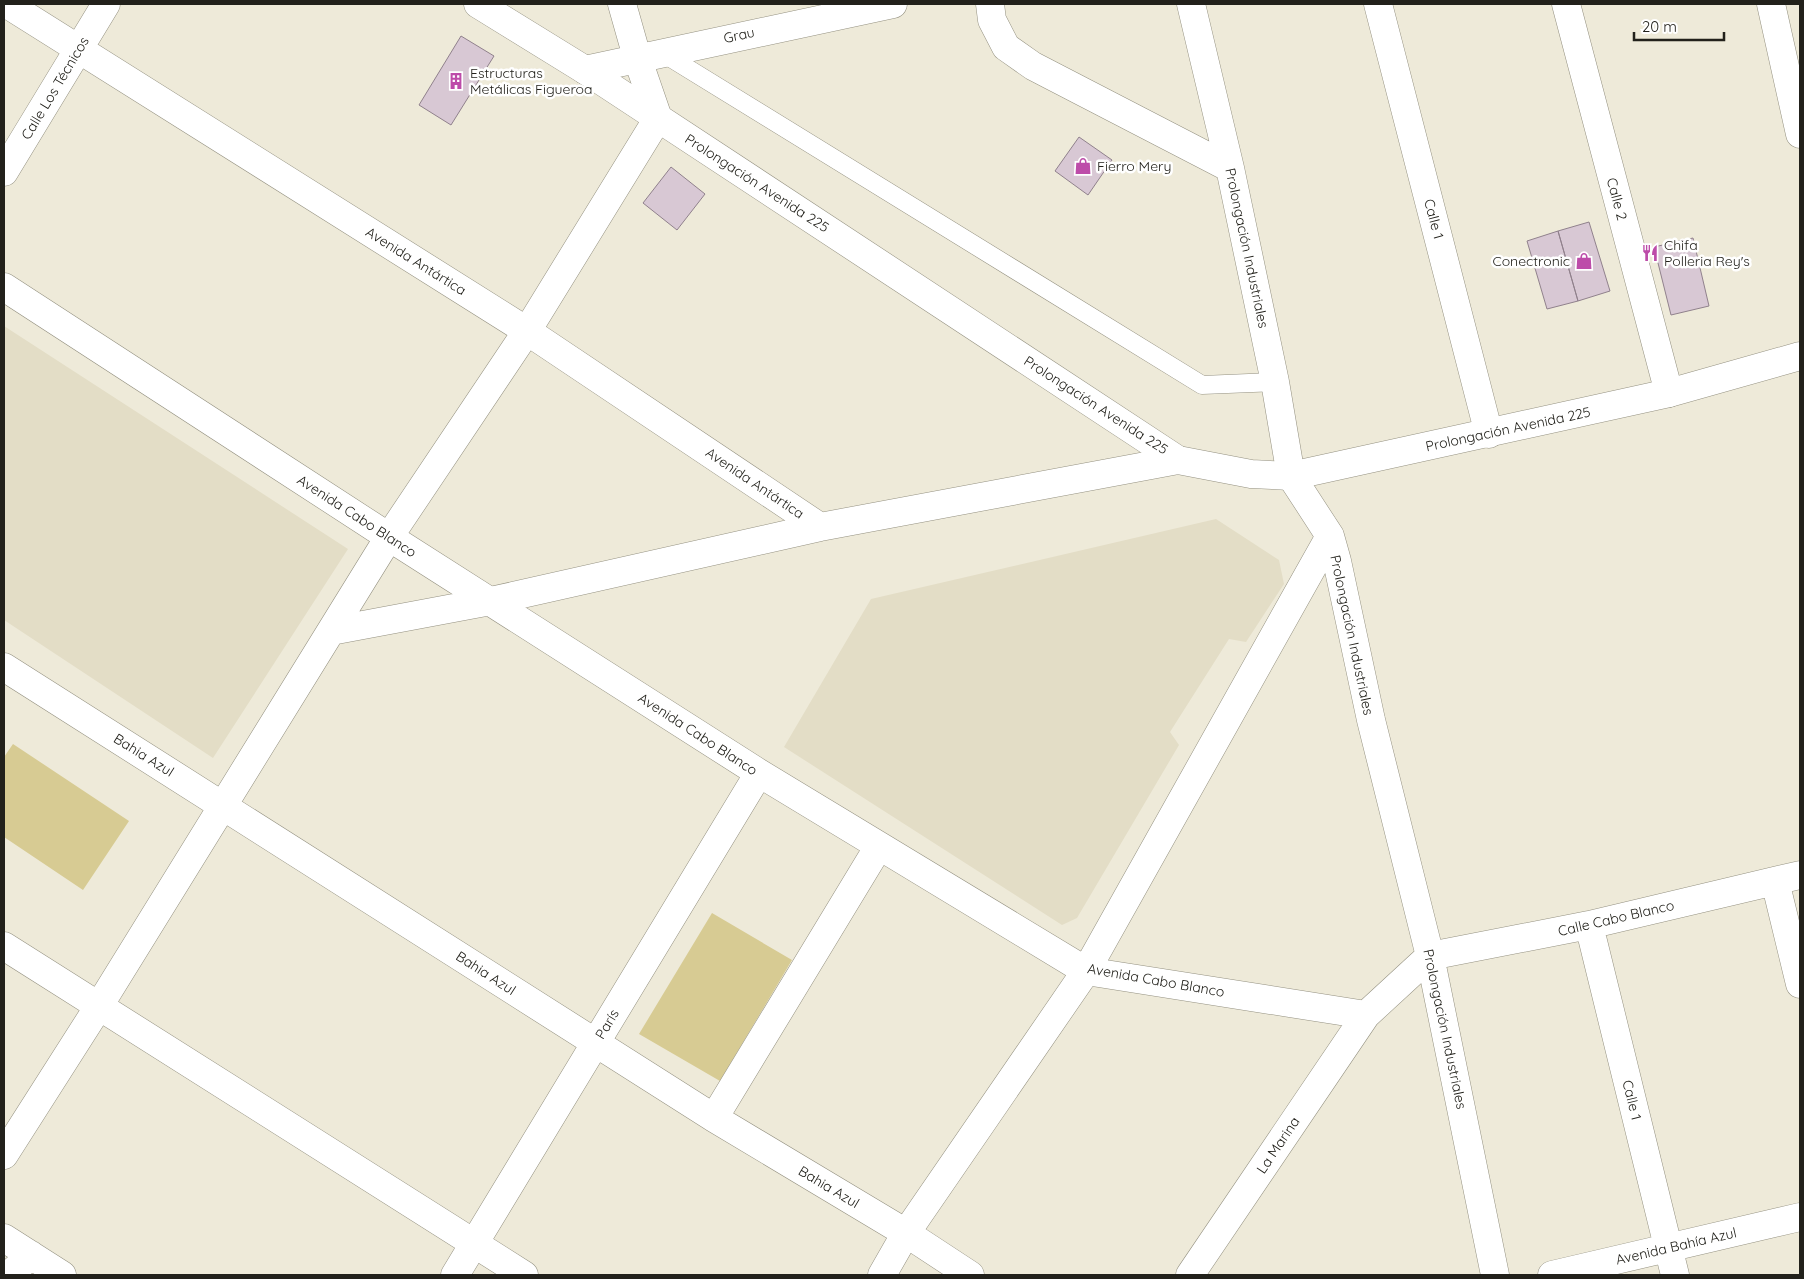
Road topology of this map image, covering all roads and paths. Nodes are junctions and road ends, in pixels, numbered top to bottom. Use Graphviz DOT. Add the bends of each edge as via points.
graph roads {
  1 [pos="7,4"];
  2 [pos="106,4"];
  3 [pos="478,4"];
  4 [pos="622,4"];
  5 [pos="893,4"];
  6 [pos="990,4"];
  7 [pos="1191,4"];
  8 [pos="1378,4"];
  9 [pos="1566,4"];
  10 [pos="1771,4"];
  11 [pos="798,13"];
  12 [pos="78,49"];
  13 [pos="649,55"];
  14 [pos="585,70"];
  15 [pos="658,118"];
  16 [pos="1800,134"];
  17 [pos="1230,168"];
  18 [pos="4,172"];
  19 [pos="4,287"];
  20 [pos="527,331"];
  21 [pos="1800,356"];
  22 [pos="1274,382"];
  23 [pos="1668,394"];
  24 [pos="1489,434"];
  25 [pos="1178,460"];
  26 [pos="1292,476"];
  27 [pos="820,527"];
  28 [pos="1330,536"];
  29 [pos="389,537"];
  30 [pos="491,600"];
  31 [pos="331,631"];
  32 [pos="4,667"];
  33 [pos="759,773"];
  34 [pos="223,805"];
  35 [pos="879,846"];
  36 [pos="1788,878"];
  37 [pos="1589,925"];
  38 [pos="4,946"];
  39 [pos="1430,956"];
  40 [pos="1086,971"];
  41 [pos="1800,984"];
  42 [pos="99,1006"];
  43 [pos="1366,1015"];
  44 [pos="596,1043"];
  45 [pos="714,1118"];
  46 [pos="4,1155"];
  47 [pos="1800,1217"];
  48 [pos="906,1233"];
  49 [pos="4,1238"];
  50 [pos="475,1244"];
  51 [pos="1669,1248"];
  52 [pos="30,1255"];
  53 [pos="9,1275"];
  54 [pos="62,1275"];
  55 [pos="455,1275"];
  56 [pos="524,1275"];
  57 [pos="882,1275"];
  58 [pos="970,1275"];
  59 [pos="1190,1275"];
  60 [pos="1495,1275"];
  61 [pos="1552,1275"];
  62 [pos="1675,1275"];
  1 -- 12 [label="street, Avenida Antártica"];
  2 -- 12 [label="street, Calle Los Técnicos"];
  3 -- 14 [label="street, Prolongación Avenida 225"];
  4 -- 13 [label="street"];
  5 -- 11 [label="street, Grau"];
  6 -- 17 [label="street" via="992,20 1006,48 1033,66"];
  7 -- 17 [label="street, Prolongación Industriales"];
  8 -- 24 [label="street, Calle 1"];
  9 -- 23 [label="street, Calle 2"];
  10 -- 16 [label="street"];
  11 -- 13 [label="street, Grau"];
  12 -- 18 [label="street, Calle Los Técnicos"];
  12 -- 20 [label="street, Avenida Antártica"];
  13 -- 14 [label="street, Grau"];
  13 -- 15 [label="street"];
  13 -- 22 [label="lane" via="1202,385"];
  14 -- 15 [label="street, Prolongación Avenida 225"];
  15 -- 20 [label="street"];
  15 -- 25 [label="street, Prolongación Avenida 225"];
  17 -- 22 [label="street, Prolongación Industriales"];
  19 -- 29 [label="street, Avenida Cabo Blanco"];
  20 -- 27 [label="street, Avenida Antártica"];
  20 -- 29 [label="street"];
  21 -- 23 [label="street, Prolongación Avenida 225"];
  22 -- 26 [label="street, Prolongación Industriales"];
  23 -- 24 [label="street, Prolongación Avenida 225"];
  24 -- 26 [label="street, Prolongación Avenida 225"];
  25 -- 26 [label="street, Prolongación Avenida 225" via="1251,474"];
  25 -- 27 [label="street"];
  26 -- 28 [label="street, Prolongación Industriales"];
  27 -- 30 [label="street"];
  28 -- 39 [label="street, Prolongación Industriales" via="1371,720"];
  28 -- 40 [label="street"];
  29 -- 30 [label="street, Avenida Cabo Blanco"];
  29 -- 31 [label="street"];
  30 -- 31 [label="street"];
  30 -- 33 [label="street, Avenida Cabo Blanco"];
  31 -- 34 [label="street"];
  32 -- 34 [label="street, Bahia Azul"];
  33 -- 35 [label="street, Avenida Cabo Blanco"];
  33 -- 44 [label="street, París"];
  34 -- 42 [label="street"];
  34 -- 44 [label="street, Bahia Azul"];
  35 -- 40 [label="street, Avenida Cabo Blanco"];
  35 -- 45 [label="street"];
  36 -- 37 [label="street, Calle Cabo Blanco"];
  36 -- 41 [label="street"];
  37 -- 39 [label="street, Calle Cabo Blanco"];
  37 -- 51 [label="street, Calle 1"];
  38 -- 42 [label="street"];
  39 -- 43 [label="street"];
  39 -- 60 [label="street, Prolongación Industriales"];
  40 -- 43 [label="street, Avenida Cabo Blanco"];
  40 -- 48 [label="street"];
  42 -- 46 [label="street"];
  42 -- 50 [label="street"];
  43 -- 59 [label="street, La Marina"];
  44 -- 45 [label="street, Bahia Azul"];
  44 -- 50 [label="street, París"];
  45 -- 48 [label="street, Bahia Azul"];
  47 -- 51 [label="street, Avenida Bahía Azul"];
  48 -- 57 [label="street"];
  48 -- 58 [label="street, Bahia Azul"];
  49 -- 52 [label="street"];
  50 -- 55 [label="street, París"];
  50 -- 56 [label="street"];
  51 -- 61 [label="street, Avenida Bahía Azul"];
  51 -- 62 [label="street, Calle 1"];
  52 -- 53 [label="street"];
  52 -- 54 [label="street"];
}
